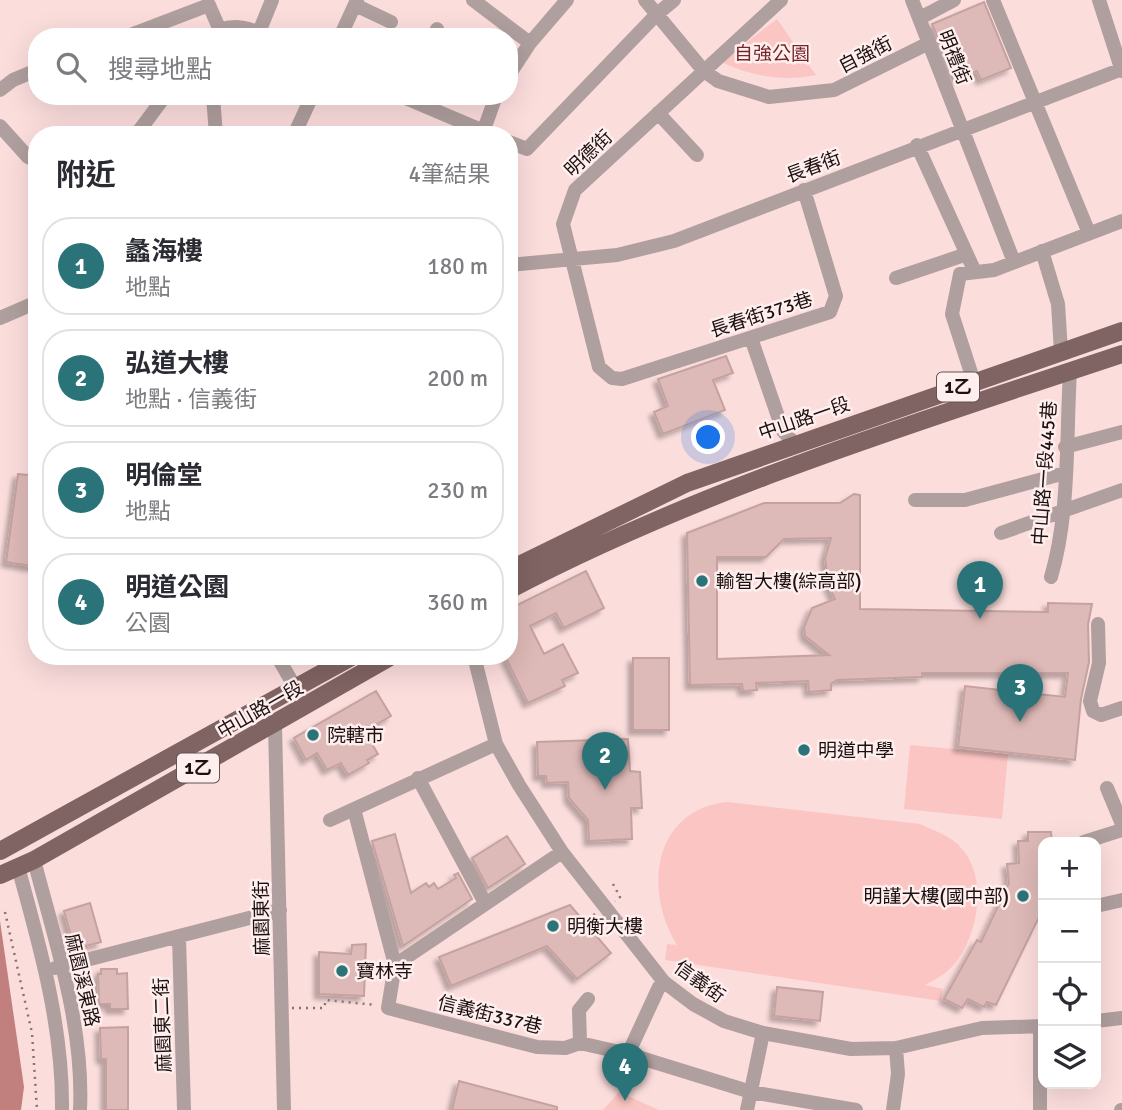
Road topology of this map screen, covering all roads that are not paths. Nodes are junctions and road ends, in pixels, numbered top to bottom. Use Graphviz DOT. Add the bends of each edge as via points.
graph roads {
  1 [pos="272,0"];
  2 [pos="474,0"];
  3 [pos="567,0"];
  4 [pos="645,0"];
  5 [pos="674,0"];
  6 [pos="781,0"];
  7 [pos="912,0"];
  8 [pos="954,0"];
  9 [pos="993,0"];
  10 [pos="1100,0"];
  11 [pos="356,3"];
  12 [pos="657,14"];
  13 [pos="920,18"];
  14 [pos="391,22"];
  15 [pos="149,28"];
  16 [pos="214,28"];
  17 [pos="265,28"];
  18 [pos="344,28"];
  19 [pos="510,28"];
  20 [pos="518,34"];
  21 [pos="530,43"];
  22 [pos="929,43"];
  23 [pos="518,61"];
  24 [pos="1122,69"];
  25 [pos="703,70"];
  26 [pos="28,74"];
  27 [pos="0,90"];
  28 [pos="1037,102"];
  29 [pos="158,105"];
  30 [pos="214,105"];
  31 [pos="308,105"];
  32 [pos="423,105"];
  33 [pos="494,105"];
  34 [pos="658,113"];
  35 [pos="0,126"];
  36 [pos="143,126"];
  37 [pos="215,126"];
  38 [pos="298,126"];
  39 [pos="470,126"];
  40 [pos="488,126"];
  41 [pos="963,127"];
  42 [pos="917,145"];
  43 [pos="518,146"];
  44 [pos="697,155"];
  45 [pos="28,158"];
  46 [pos="804,190"];
  47 [pos="1122,221"];
  48 [pos="1089,233"];
  49 [pos="1042,251"];
  50 [pos="964,255"];
  51 [pos="570,262"];
  52 [pos="1014,262"];
  53 [pos="518,265"];
  54 [pos="975,272"];
  55 [pos="896,278"];
  56 [pos="28,306"];
  57 [pos="0,318"];
  58 [pos="1122,331"];
  59 [pos="751,338"];
  60 [pos="1061,352"];
  61 [pos="1122,354"];
  62 [pos="1070,371"];
  63 [pos="622,379"];
  64 [pos="974,382"];
  65 [pos="1122,432"];
  66 [pos="794,443"];
  67 [pos="1065,447"];
  68 [pos="1065,473"];
  69 [pos="1122,490"];
  70 [pos="915,500"];
  71 [pos="1062,511"];
  72 [pos="1001,533"];
  73 [pos="518,566"];
  74 [pos="1051,577"];
  75 [pos="518,586"];
  76 [pos="1098,624"];
  77 [pos="284,665"];
  78 [pos="337,665"];
  79 [pos="377,665"];
  80 [pos="476,665"];
  81 [pos="296,688"];
  82 [pos="1122,708"];
  83 [pos="275,725"];
  84 [pos="496,744"];
  85 [pos="418,778"];
  86 [pos="1107,788"];
  87 [pos="354,810"];
  88 [pos="330,820"];
  89 [pos="1122,824"];
  90 [pos="1122,830"];
  91 [pos="1100,837"];
  92 [pos="1,847"];
  93 [pos="562,852"];
  94 [pos="26,864"];
  95 [pos="0,875"];
  96 [pos="1122,900"];
  97 [pos="485,903"];
  98 [pos="1101,905"];
  99 [pos="280,910"];
  100 [pos="179,938"];
  101 [pos="395,965"];
  102 [pos="62,967"];
  103 [pos="46,970"];
  104 [pos="664,982"];
  105 [pos="588,999"];
  106 [pos="1122,1018"];
  107 [pos="1101,1020"];
  108 [pos="1038,1026"];
  109 [pos="763,1033"];
  110 [pos="580,1043"];
  111 [pos="896,1048"];
  112 [pos="628,1054"];
  113 [pos="1040,1089"];
  114 [pos="751,1092"];
  115 [pos="61,1110"];
  116 [pos="80,1110"];
  117 [pos="184,1110"];
  118 [pos="284,1110"];
  119 [pos="747,1110"];
  120 [pos="856,1110"];
  121 [pos="893,1110"];
  122 [pos="1040,1110"];
  1 -- 17 [label="street"];
  2 -- 19 [label="street"];
  3 -- 21 [label="street"];
  4 -- 12 [label="street, 自強街"];
  5 -- 12 [label="street"];
  6 -- 25 [label="street, 明德街"];
  7 -- 13 [label="street, 明禮街"];
  8 -- 13 [label="street"];
  9 -- 28 [label="street"];
  10 -- 24 [label="street"];
  11 -- 14 [label="street"];
  11 -- 18 [label="street"];
  12 -- 25 [label="street, 自強街"];
  12 -- 43 [label="street" via="527,149"];
  13 -- 22 [label="street, 明禮街"];
  15 -- 16 [label="street" via="209,5"];
  20 -- 21 [label="street"];
  21 -- 23 [label="street"];
  22 -- 25 [label="street, 自強街" via="834,90 797,96 769,97 719,81"];
  22 -- 41 [label="street, 明禮街"];
  24 -- 28 [label="street, 長春街"];
  25 -- 34 [label="street, 明德街"];
  26 -- 27 [label="street"];
  28 -- 41 [label="street, 長春街"];
  28 -- 48 [label="street"];
  29 -- 36 [label="street"];
  30 -- 37 [label="street"];
  31 -- 38 [label="street"];
  32 -- 39 [label="street"];
  33 -- 40 [label="street"];
  34 -- 44 [label="street"];
  34 -- 51 [label="street, 明德街" via="575,190 563,224"];
  35 -- 45 [label="street"];
  41 -- 42 [label="street, 長春街"];
  41 -- 52 [label="street, 明禮街"];
  42 -- 46 [label="street, 長春街"];
  42 -- 50 [label="street"];
  46 -- 51 [label="street, 長春街" via="674,241"];
  46 -- 59 [label="street, 長春街373巷" via="836,296 830,312"];
  47 -- 48 [label="street"];
  48 -- 49 [label="street"];
  49 -- 52 [label="street"];
  49 -- 60 [label="street" via="1058,304"];
  50 -- 54 [label="street"];
  50 -- 55 [label="street"];
  51 -- 53 [label="street, 長春街"];
  51 -- 63 [label="street, 明德街" via="599,367 612,378"];
  52 -- 54 [label="street"];
  54 -- 64 [label="street" via="960,274 952,314"];
  56 -- 57 [label="street"];
  58 -- 60 [label="main road, 中山路一段 / 1乙"];
  59 -- 63 [label="street, 長春街373巷"];
  59 -- 66 [label="street" via="783,431"];
  60 -- 64 [label="main road, 中山路一段 / 1乙"];
  61 -- 62 [label="main road, 1乙"];
  62 -- 67 [label="street, 中山路一段445巷"];
  62 -- 75 [label="main road, 1乙" via="692,504"];
  64 -- 66 [label="main road, 中山路一段 / 1乙"];
  65 -- 67 [label="street"];
  66 -- 73 [label="main road, 中山路一段 / 1乙" via="687,483"];
  67 -- 68 [label="street, 中山路一段445巷"];
  68 -- 70 [label="street" via="965,500"];
  68 -- 71 [label="street, 中山路一段445巷"];
  69 -- 71 [label="street"];
  71 -- 72 [label="street"];
  71 -- 74 [label="street, 中山路一段445巷"];
  76 -- 82 [label="street" via="1099,663 1090,701 1093,711 1101,715"];
  77 -- 81 [label="street"];
  78 -- 81 [label="main road, 中山路一段 / 1乙"];
  79 -- 83 [label="main road, 中山路一段 / 1乙"];
  80 -- 84 [label="street, 信義街"];
  81 -- 92 [label="main road, 中山路一段 / 1乙"];
  83 -- 94 [label="main road, 中山路一段 / 1乙"];
  83 -- 99 [label="street, 麻園東街"];
  84 -- 85 [label="street"];
  84 -- 93 [label="street, 信義街"];
  85 -- 87 [label="street"];
  85 -- 97 [label="street"];
  86 -- 89 [label="street"];
  87 -- 88 [label="street"];
  87 -- 101 [label="street"];
  90 -- 91 [label="street"];
  93 -- 97 [label="street"];
  93 -- 104 [label="street, 信義街"];
  94 -- 95 [label="main road, 中山路一段 / 1乙"];
  94 -- 102 [label="street, 麻園溪東路"];
  94 -- 103 [label="street, 麻園溪東路"];
  96 -- 98 [label="street"];
  97 -- 101 [label="street"];
  99 -- 100 [label="street"];
  99 -- 118 [label="street, 麻園東街"];
  100 -- 102 [label="street"];
  100 -- 117 [label="street, 麻園東二街"];
  101 -- 110 [label="street, 信義街337巷" via="388,1008 537,1047 565,1048"];
  102 -- 103 [label="street"];
  102 -- 116 [label="street, 麻園溪東路" via="75,1028"];
  103 -- 115 [label="street, 麻園溪東路" via="59,1052"];
  104 -- 109 [label="street, 信義街" via="724,1021"];
  104 -- 112 [label="street"];
  105 -- 110 [label="street" via="579,1010"];
  106 -- 107 [label="street"];
  108 -- 111 [label="street, 信義街" via="982,1028"];
  109 -- 111 [label="street, 信義街" via="851,1049"];
  109 -- 114 [label="street"];
  110 -- 112 [label="street, 信義街337巷"];
  111 -- 121 [label="street"];
  112 -- 114 [label="street, 信義街337巷"];
  113 -- 122 [label="street"];
  114 -- 119 [label="street"];
  114 -- 120 [label="street, 信義街337巷"];
}
